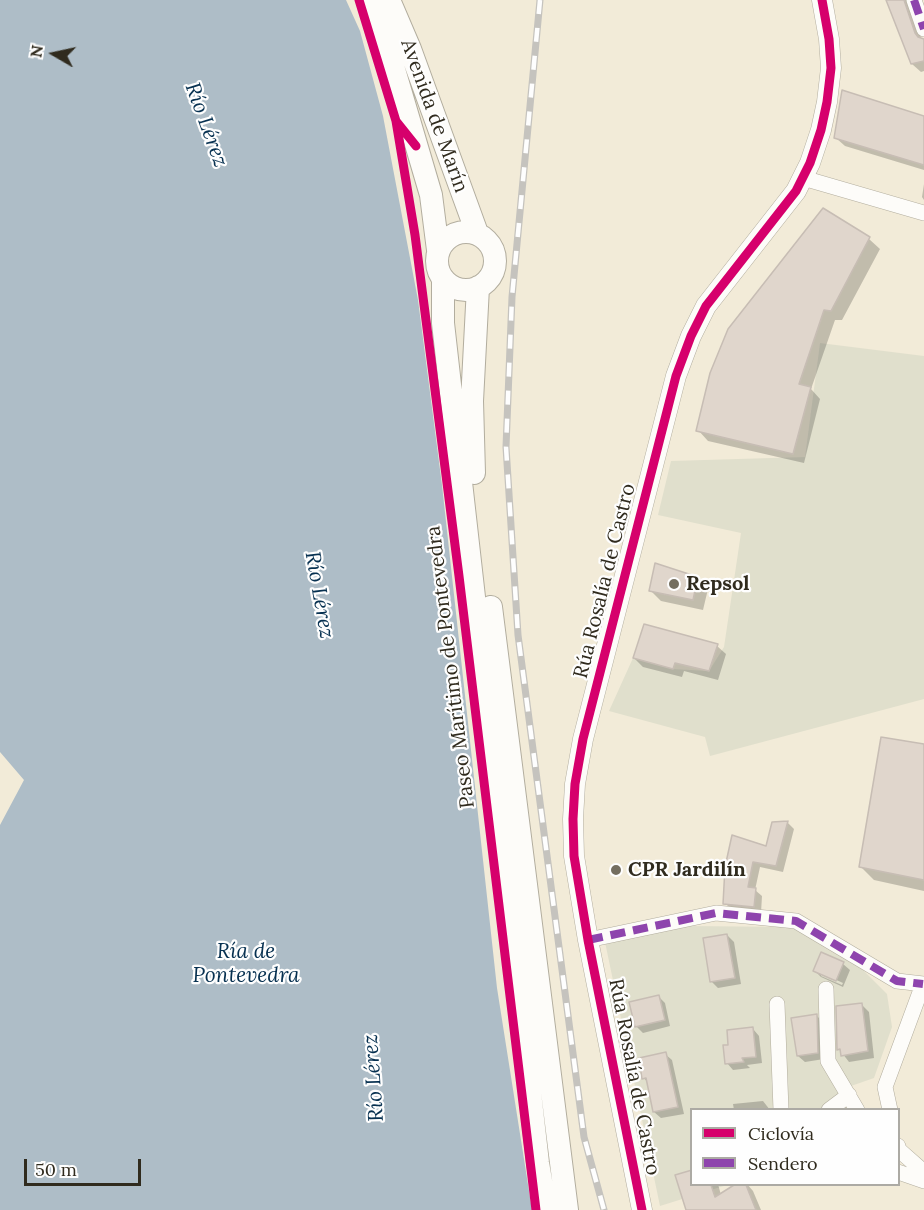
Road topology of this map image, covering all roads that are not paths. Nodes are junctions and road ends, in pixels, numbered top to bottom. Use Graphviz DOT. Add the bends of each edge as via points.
graph roads {
  1 [pos="371,0"];
  2 [pos="389,0"];
  3 [pos="822,0"];
  4 [pos="914,0"];
  5 [pos="924,29"];
  6 [pos="803,178"];
  7 [pos="924,213"];
  8 [pos="477,233"];
  9 [pos="438,250"];
  10 [pos="443,280"];
  11 [pos="478,287"];
  12 [pos="588,940"];
  13 [pos="923,984"];
  14 [pos="826,990"];
  15 [pos="777,1004"];
  16 [pos="849,1095"];
  17 [pos="781,1108"];
  18 [pos="832,1108"];
  19 [pos="856,1108"];
  20 [pos="890,1108"];
  21 [pos="900,1151"];
  22 [pos="924,1172"];
  23 [pos="900,1173"];
  24 [pos="924,1181"];
  25 [pos="546,1210"];
  26 [pos="567,1210"];
  27 [pos="642,1210"];
  1 -- 9 [label="highway, Avenida de Marín" via="431,195"];
  2 -- 8 [label="highway, Avenida de Marín"];
  3 -- 6 [label="main road, Rúa Rosalía de Castro" via="831,68 821,130"];
  4 -- 5 [label="street"];
  6 -- 7 [label="street"];
  6 -- 12 [label="main road, Rúa Rosalía de Castro" via="706,306 676,376 583,739 575,784 574,856"];
  8 -- 9 [label="highway" via="459,232"];
  8 -- 11 [label="highway" via="495,254 492,273"];
  9 -- 10 [label="highway" via="437,266"];
  10 -- 11 [label="highway" via="459,290"];
  10 -- 25 [label="highway" via="443,323"];
  11 -- 26 [label="highway" via="472,419 474,477"];
  12 -- 13 [label="street" via="716,913 796,921 897,981"];
  12 -- 27 [label="main road, Rúa Rosalía de Castro"];
  13 -- 20 [label="street" via="885,1087"];
  14 -- 16 [label="street" via="828,1060"];
  15 -- 17 [label="street"];
  16 -- 18 [label="street"];
  16 -- 19 [label="street"];
  21 -- 22 [label="street"];
  23 -- 24 [label="street"];
}
